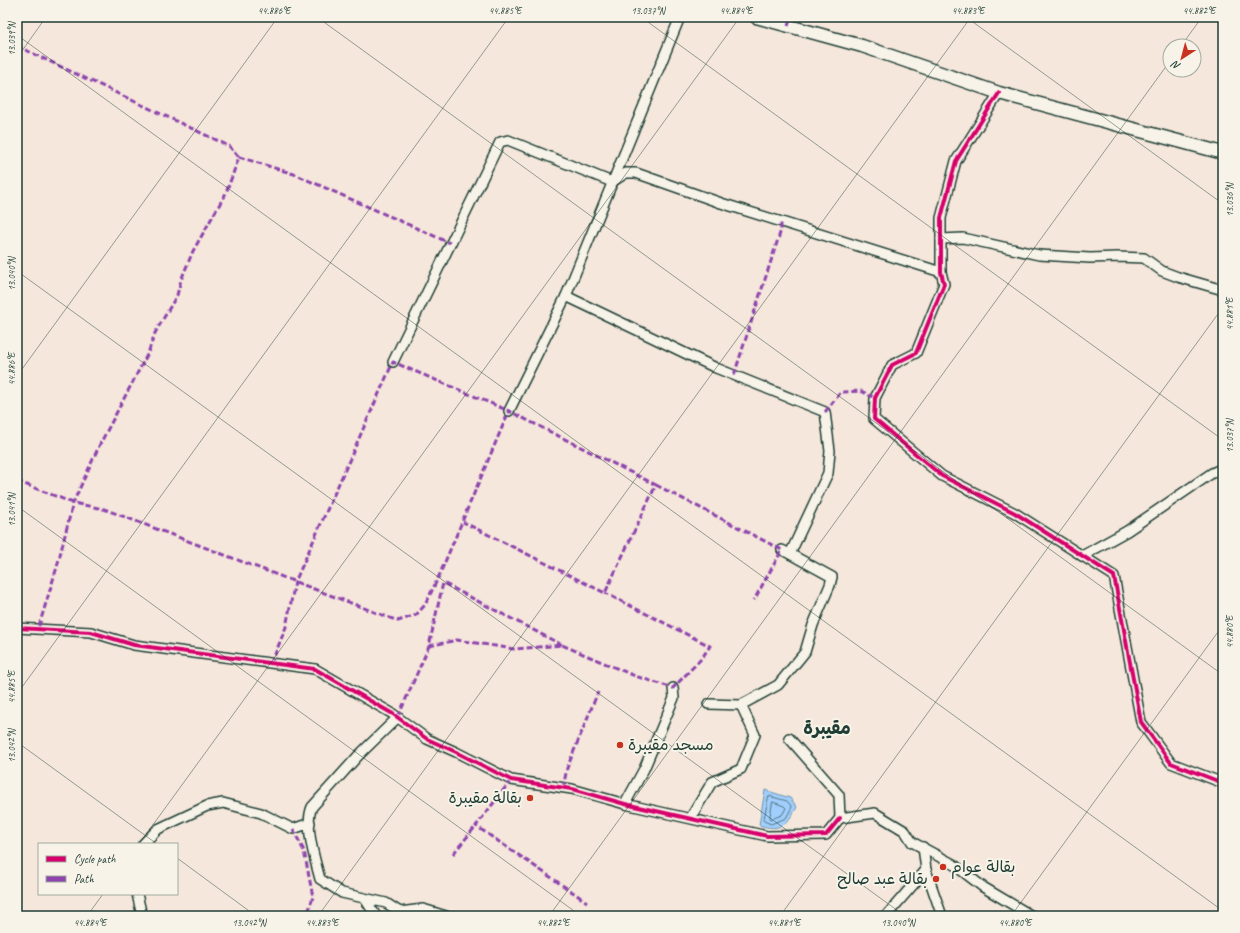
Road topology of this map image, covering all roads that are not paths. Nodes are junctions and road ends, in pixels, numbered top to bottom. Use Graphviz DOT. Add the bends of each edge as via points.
graph roads {
  1 [pos="680,17"];
  2 [pos="756,17"];
  3 [pos="999,93"];
  4 [pos="1223,153"];
  5 [pos="612,182"];
  6 [pos="941,239"];
  7 [pos="941,272"];
  8 [pos="1223,290"];
  9 [pos="566,296"];
  10 [pos="393,362"];
  11 [pos="509,411"];
  12 [pos="1223,468"];
  13 [pos="1082,556"];
  14 [pos="17,628"];
  15 [pos="673,688"];
  16 [pos="708,704"];
  17 [pos="741,705"];
  18 [pos="398,717"];
  19 [pos="789,738"];
  20 [pos="1223,783"];
  21 [pos="625,804"];
  22 [pos="691,818"];
  23 [pos="840,818"];
  24 [pos="310,823"];
  25 [pos="144,843"];
  26 [pos="923,847"];
  27 [pos="926,870"];
  28 [pos="137,895"];
  29 [pos="365,899"];
  30 [pos="142,916"];
  31 [pos="376,916"];
  32 [pos="446,916"];
  33 [pos="886,916"];
  34 [pos="942,916"];
  35 [pos="1032,916"];
  1 -- 5 [label="street"];
  2 -- 3 [label="street" via="862,46"];
  3 -- 4 [label="street"];
  3 -- 6 [label="street" via="956,161 941,218"];
  5 -- 7 [label="street" via="626,173 636,173 721,203"];
  5 -- 9 [label="street"];
  5 -- 10 [label="street" via="508,140 500,142"];
  6 -- 7 [label="street"];
  6 -- 8 [label="street" via="963,238 1039,255 1144,258 1162,271"];
  7 -- 13 [label="street" via="944,284 916,353 892,365 875,398 874,420 942,476 1015,513"];
  9 -- 11 [label="street"];
  9 -- 17 [label="street" via="716,368 825,412 830,451 828,473 786,552 828,575 832,580 805,652 778,685"];
  12 -- 13 [label="street" via="1128,531"];
  13 -- 20 [label="street" via="1114,576 1142,722 1172,763"];
  14 -- 18 [label="street" via="91,632 134,645 315,669"];
  15 -- 21 [label="street" via="674,698 644,769"];
  16 -- 17 [label="street"];
  17 -- 22 [label="street" via="755,735 741,769 712,782"];
  18 -- 21 [label="street" via="427,739 511,780 572,789"];
  18 -- 24 [label="street" via="312,807 309,814"];
  19 -- 23 [label="street" via="839,795"];
  21 -- 22 [label="street"];
  22 -- 23 [label="street" via="767,836 826,835"];
  23 -- 26 [label="street" via="875,813 905,830 912,842"];
  24 -- 25 [label="street" via="293,829 261,813 223,803 207,806 158,829"];
  24 -- 29 [label="street" via="312,849 320,879 342,893"];
  26 -- 27 [label="street"];
  26 -- 35 [label="street" via="953,864 983,888"];
  27 -- 33 [label="street"];
  27 -- 34 [label="street"];
  28 -- 30 [label="street"];
  29 -- 31 [label="street"];
  29 -- 32 [label="street" via="386,903 400,912 423,909"];
}
